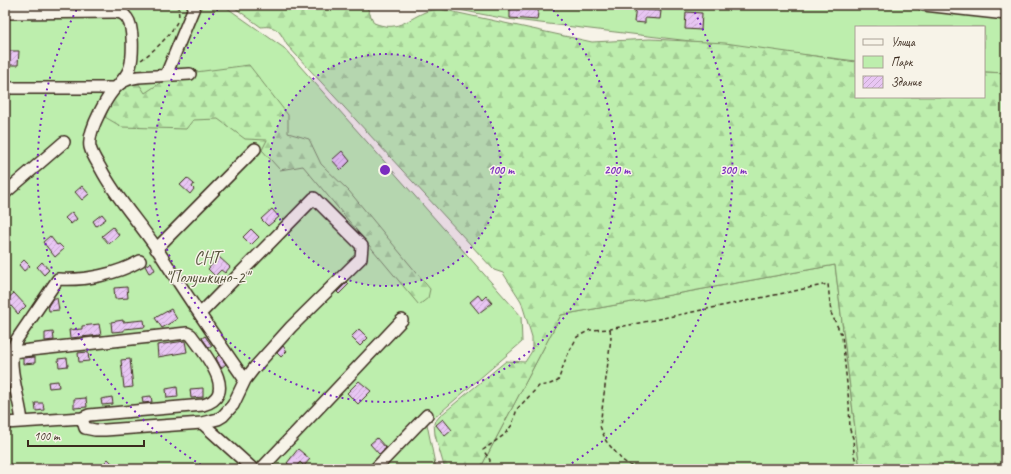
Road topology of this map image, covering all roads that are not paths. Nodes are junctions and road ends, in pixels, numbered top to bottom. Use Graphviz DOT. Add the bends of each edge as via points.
graph roads {
  1 [pos="195,5"];
  2 [pos="924,5"];
  3 [pos="5,13"];
  4 [pos="1006,14"];
  5 [pos="190,74"];
  6 [pos="166,75"];
  7 [pos="117,86"];
  8 [pos="5,88"];
  9 [pos="64,142"];
  10 [pos="255,149"];
  11 [pos="5,193"];
  12 [pos="156,249"];
  13 [pos="140,261"];
  14 [pos="200,314"];
  15 [pos="402,320"];
  16 [pos="12,352"];
  17 [pos="245,380"];
  18 [pos="427,415"];
  19 [pos="82,418"];
  20 [pos="22,422"];
  21 [pos="5,423"];
  22 [pos="202,423"];
  23 [pos="253,469"];
  24 [pos="261,469"];
  25 [pos="375,469"];
  1 -- 6 [label="street"];
  2 -- 4 [label="street"];
  3 -- 7 [label="street" via="123,14 129,21 132,48 130,68"];
  5 -- 6 [label="street"];
  6 -- 7 [label="street" via="131,78"];
  7 -- 8 [label="street"];
  7 -- 12 [label="street" via="91,131 90,146 117,195"];
  9 -- 11 [label="street"];
  10 -- 12 [label="street"];
  12 -- 14 [label="street"];
  13 -- 16 [label="street" via="97,276 58,280 17,339"];
  14 -- 17 [label="street"];
  14 -- 17 [label="street" via="314,198 362,246 360,258 286,333"];
  15 -- 24 [label="street"];
  16 -- 19 [label="street" via="187,333 191,335 218,377 219,392 210,403 89,415"];
  16 -- 20 [label="street"];
  17 -- 22 [label="street" via="228,411 218,419"];
  18 -- 25 [label="street"];
  19 -- 20 [label="street"];
  19 -- 22 [label="street" via="85,428 95,430"];
  20 -- 21 [label="street"];
  22 -- 23 [label="street"];
}
